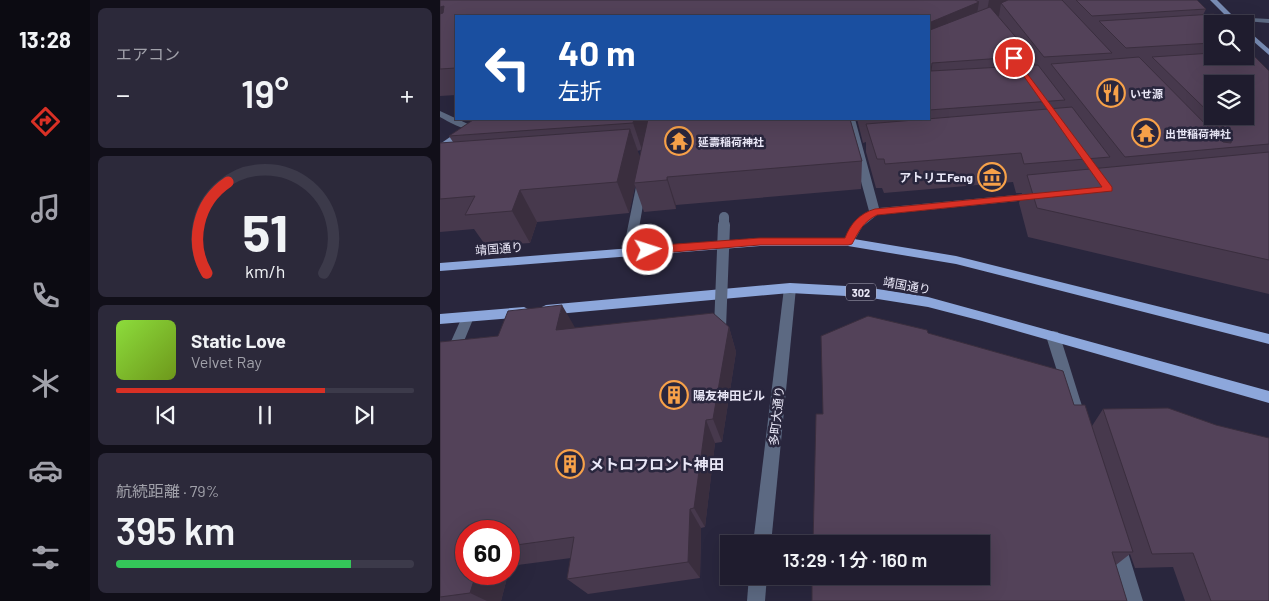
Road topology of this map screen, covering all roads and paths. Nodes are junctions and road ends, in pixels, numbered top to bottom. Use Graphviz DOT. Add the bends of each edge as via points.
graph roads {
  1 [pos="1213,0"];
  2 [pos="1229,15"];
  3 [pos="1254,21"];
  4 [pos="1269,21"];
  5 [pos="1254,39"];
  6 [pos="1269,53"];
  7 [pos="440,114"];
  8 [pos="480,120"];
  9 [pos="851,120"];
  10 [pos="494,125"];
  11 [pos="468,127"];
  12 [pos="443,144"];
  13 [pos="644,172"];
  14 [pos="1051,195"];
  15 [pos="875,212"];
  16 [pos="724,217"];
  17 [pos="848,242"];
  18 [pos="629,251"];
  19 [pos="440,267"];
  20 [pos="790,288"];
  21 [pos="468,317"];
  22 [pos="440,319"];
  23 [pos="720,328"];
  24 [pos="1054,336"];
  25 [pos="1269,339"];
  26 [pos="440,382"];
  27 [pos="1269,397"];
  28 [pos="1084,436"];
  29 [pos="1112,527"];
  30 [pos="763,535"];
  31 [pos="756,585"];
  32 [pos="753,601"];
  33 [pos="1134,601"];
  1 -- 2 [label="street"];
  3 -- 4 [label="street"];
  5 -- 6 [label="street"];
  7 -- 11 [label="street"];
  8 -- 11 [label="street"];
  9 -- 15 [label="street"];
  10 -- 11 [label="street"];
  11 -- 12 [label="street"];
  13 -- 18 [label="street"];
  14 -- 15 [label="street"];
  15 -- 17 [label="street" via="864,217 854,228"];
  16 -- 23 [label="street, bridge"];
  17 -- 18 [label="main road, 靖国通り" via="760,242"];
  17 -- 25 [label="main road, 靖国通り" via="956,260"];
  18 -- 19 [label="main road, 靖国通り"];
  20 -- 21 [label="main road, 靖国通り / 302"];
  20 -- 24 [label="main road, 靖国通り / 302" via="865,292 928,302"];
  20 -- 30 [label="street, 多町大通り"];
  21 -- 22 [label="main road, 靖国通り / 302"];
  21 -- 26 [label="street"];
  24 -- 27 [label="main road, 靖国通り / 302"];
  24 -- 28 [label="street"];
  29 -- 33 [label="street"];
  31 -- 32 [label="street"];
}
